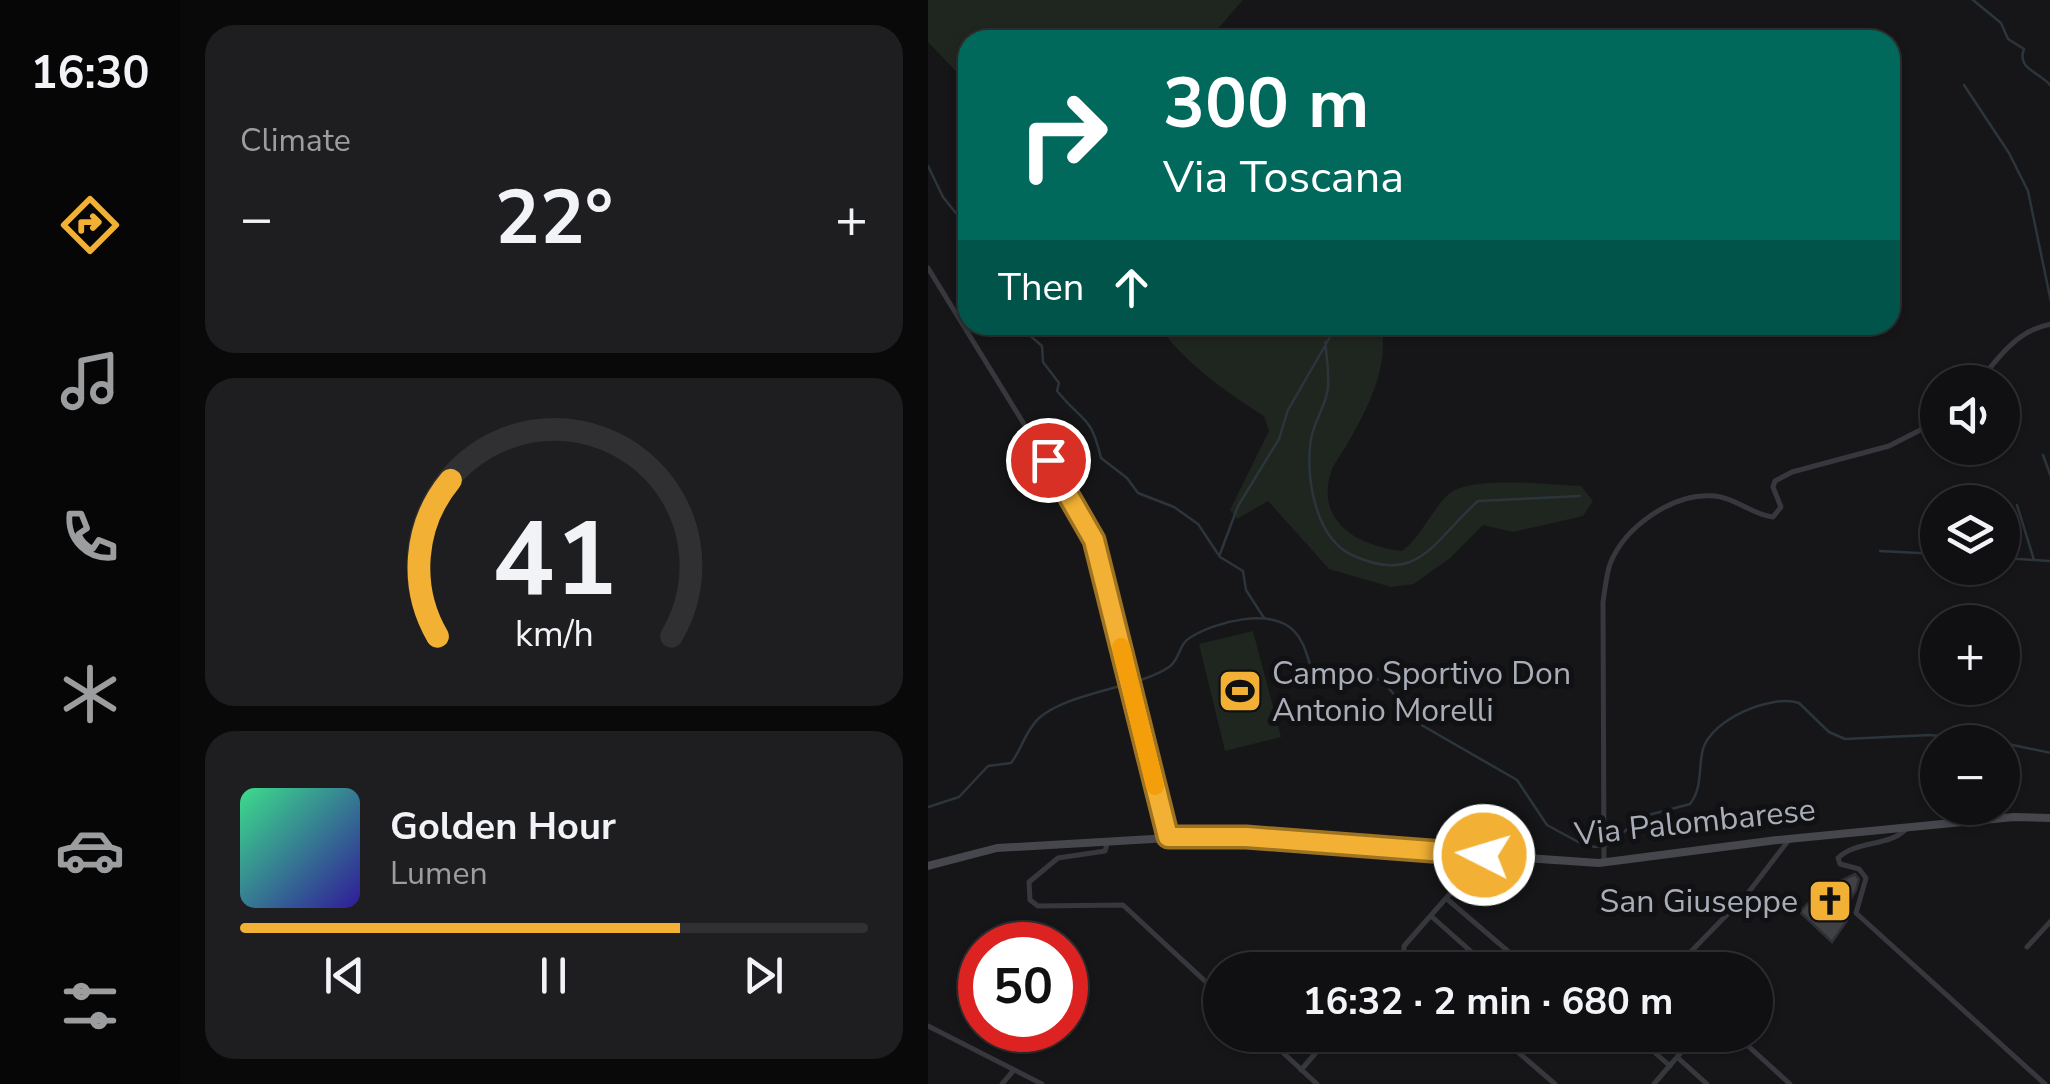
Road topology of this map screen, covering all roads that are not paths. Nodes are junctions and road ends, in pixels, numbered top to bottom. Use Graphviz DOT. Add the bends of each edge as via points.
graph roads {
  1 [pos="928,268"];
  2 [pos="958,316"];
  3 [pos="2050,324"];
  4 [pos="970,335"];
  5 [pos="1991,365"];
  6 [pos="1920,430"];
  7 [pos="2050,818"];
  8 [pos="1908,826"];
  9 [pos="1168,837"];
  10 [pos="1790,838"];
  11 [pos="1108,841"];
  12 [pos="1484,855"];
  13 [pos="1603,858"];
  14 [pos="928,866"];
  15 [pos="1447,899"];
  16 [pos="1431,916"];
  17 [pos="2050,921"];
  18 [pos="2028,947"];
  19 [pos="1402,951"];
  20 [pos="1472,952"];
  21 [pos="1509,952"];
  22 [pos="1688,952"];
  23 [pos="1203,980"];
  24 [pos="928,1026"];
  25 [pos="1282,1052"];
  26 [pos="1316,1052"];
  27 [pos="1654,1052"];
  28 [pos="1681,1052"];
  29 [pos="1755,1052"];
  30 [pos="1518,1053"];
  31 [pos="1677,1057"];
  32 [pos="1670,1066"];
  33 [pos="1014,1070"];
  34 [pos="1301,1070"];
  35 [pos="1002,1084"];
  36 [pos="1042,1084"];
  37 [pos="1316,1084"];
  38 [pos="1554,1084"];
  39 [pos="1654,1084"];
  40 [pos="1708,1084"];
  41 [pos="1790,1084"];
  42 [pos="2045,1084"];
  1 -- 2 [label="street"];
  3 -- 5 [label="street" via="2032,327"];
  4 -- 9 [label="street" via="1084,519 1104,574"];
  6 -- 13 [label="street" via="1889,446 1775,481 1782,507 1773,516 1702,496 1652,515 1622,544 1610,564 1603,602"];
  7 -- 8 [label="main road, Via Palombarese"];
  8 -- 10 [label="main road, Via Palombarese"];
  8 -- 42 [label="street" via="1895,838 1838,858 1866,878 1856,913"];
  9 -- 11 [label="main road, Via Palombarese"];
  9 -- 12 [label="main road, Via Palombarese"];
  10 -- 13 [label="main road, Via Palombarese"];
  10 -- 22 [label="street" via="1764,875"];
  11 -- 14 [label="main road, Via Palombarese" via="986,849"];
  11 -- 23 [label="street" via="1106,851 1053,860 1028,882 1030,900 1038,906 1120,904"];
  12 -- 13 [label="main road, Via Palombarese"];
  12 -- 15 [label="street"];
  15 -- 16 [label="street"];
  15 -- 21 [label="street"];
  16 -- 19 [label="street"];
  16 -- 20 [label="street"];
  17 -- 18 [label="street"];
  24 -- 33 [label="street"];
  25 -- 34 [label="street"];
  26 -- 34 [label="street"];
  27 -- 32 [label="street"];
  28 -- 31 [label="street"];
  29 -- 41 [label="street"];
  30 -- 38 [label="street"];
  31 -- 32 [label="street"];
  31 -- 40 [label="street"];
  32 -- 39 [label="street"];
  33 -- 35 [label="street"];
  33 -- 36 [label="street"];
  34 -- 37 [label="street"];
}
